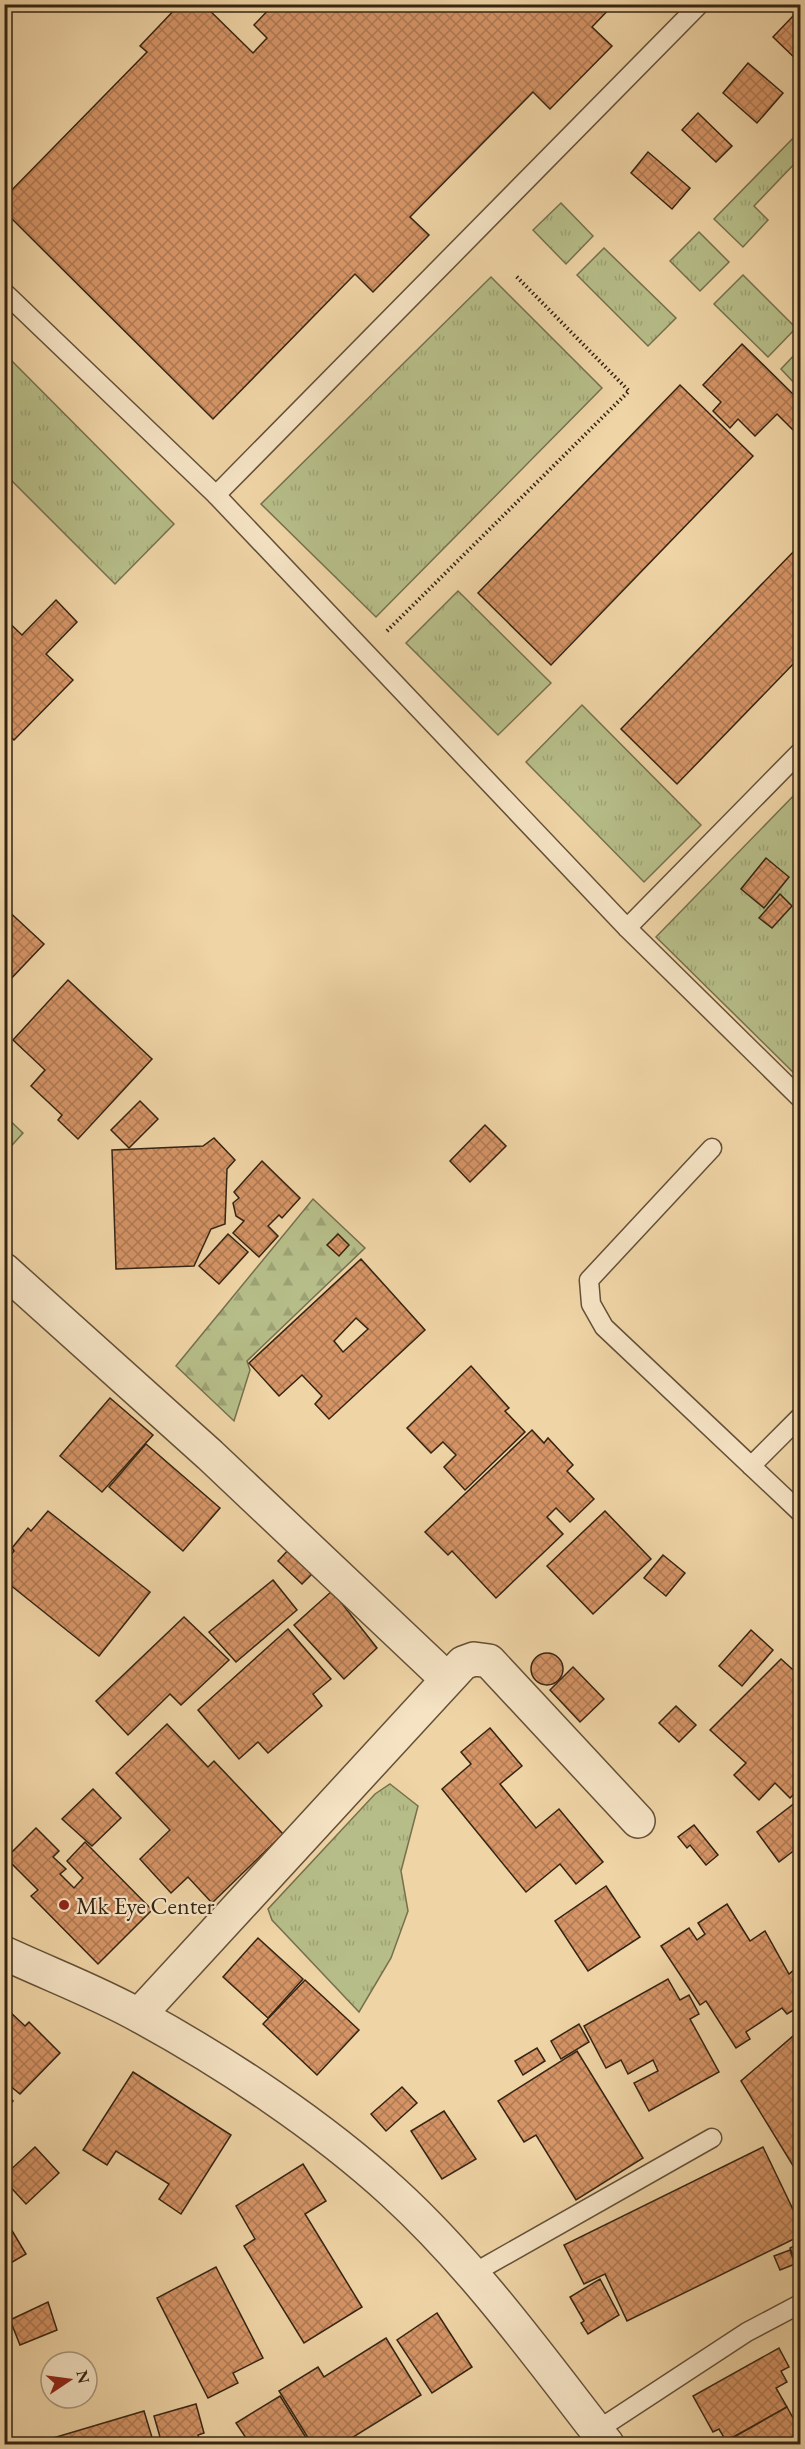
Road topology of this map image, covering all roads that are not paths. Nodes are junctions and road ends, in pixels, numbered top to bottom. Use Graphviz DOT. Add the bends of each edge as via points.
graph roads {
  1 [pos="700,4"];
  2 [pos="4,292"];
  3 [pos="216,495"];
  4 [pos="801,752"];
  5 [pos="627,928"];
  6 [pos="801,1098"];
  7 [pos="712,1148"];
  8 [pos="4,1270"];
  9 [pos="801,1417"];
  10 [pos="751,1466"];
  11 [pos="801,1512"];
  12 [pos="447,1679"];
  13 [pos="638,1821"];
  14 [pos="4,1953"];
  15 [pos="139,2015"];
  16 [pos="712,2138"];
  17 [pos="472,2274"];
  18 [pos="801,2304"];
  19 [pos="602,2438"];
  1 -- 3 [label="lane"];
  2 -- 3 [label="lane"];
  3 -- 5 [label="lane"];
  4 -- 5 [label="lane"];
  5 -- 6 [label="lane"];
  7 -- 10 [label="lane" via="589,1280 591,1304 604,1327"];
  8 -- 12 [label="street" via="210,1455"];
  9 -- 10 [label="lane"];
  10 -- 11 [label="lane"];
  12 -- 13 [label="street" via="463,1663 474,1659 489,1661"];
  12 -- 15 [label="street"];
  14 -- 15 [label="street"];
  15 -- 17 [label="street" via="248,2081 319,2133 393,2192"];
  16 -- 17 [label="lane"];
  17 -- 19 [label="street"];
  18 -- 19 [label="lane" via="747,2332"];
}
